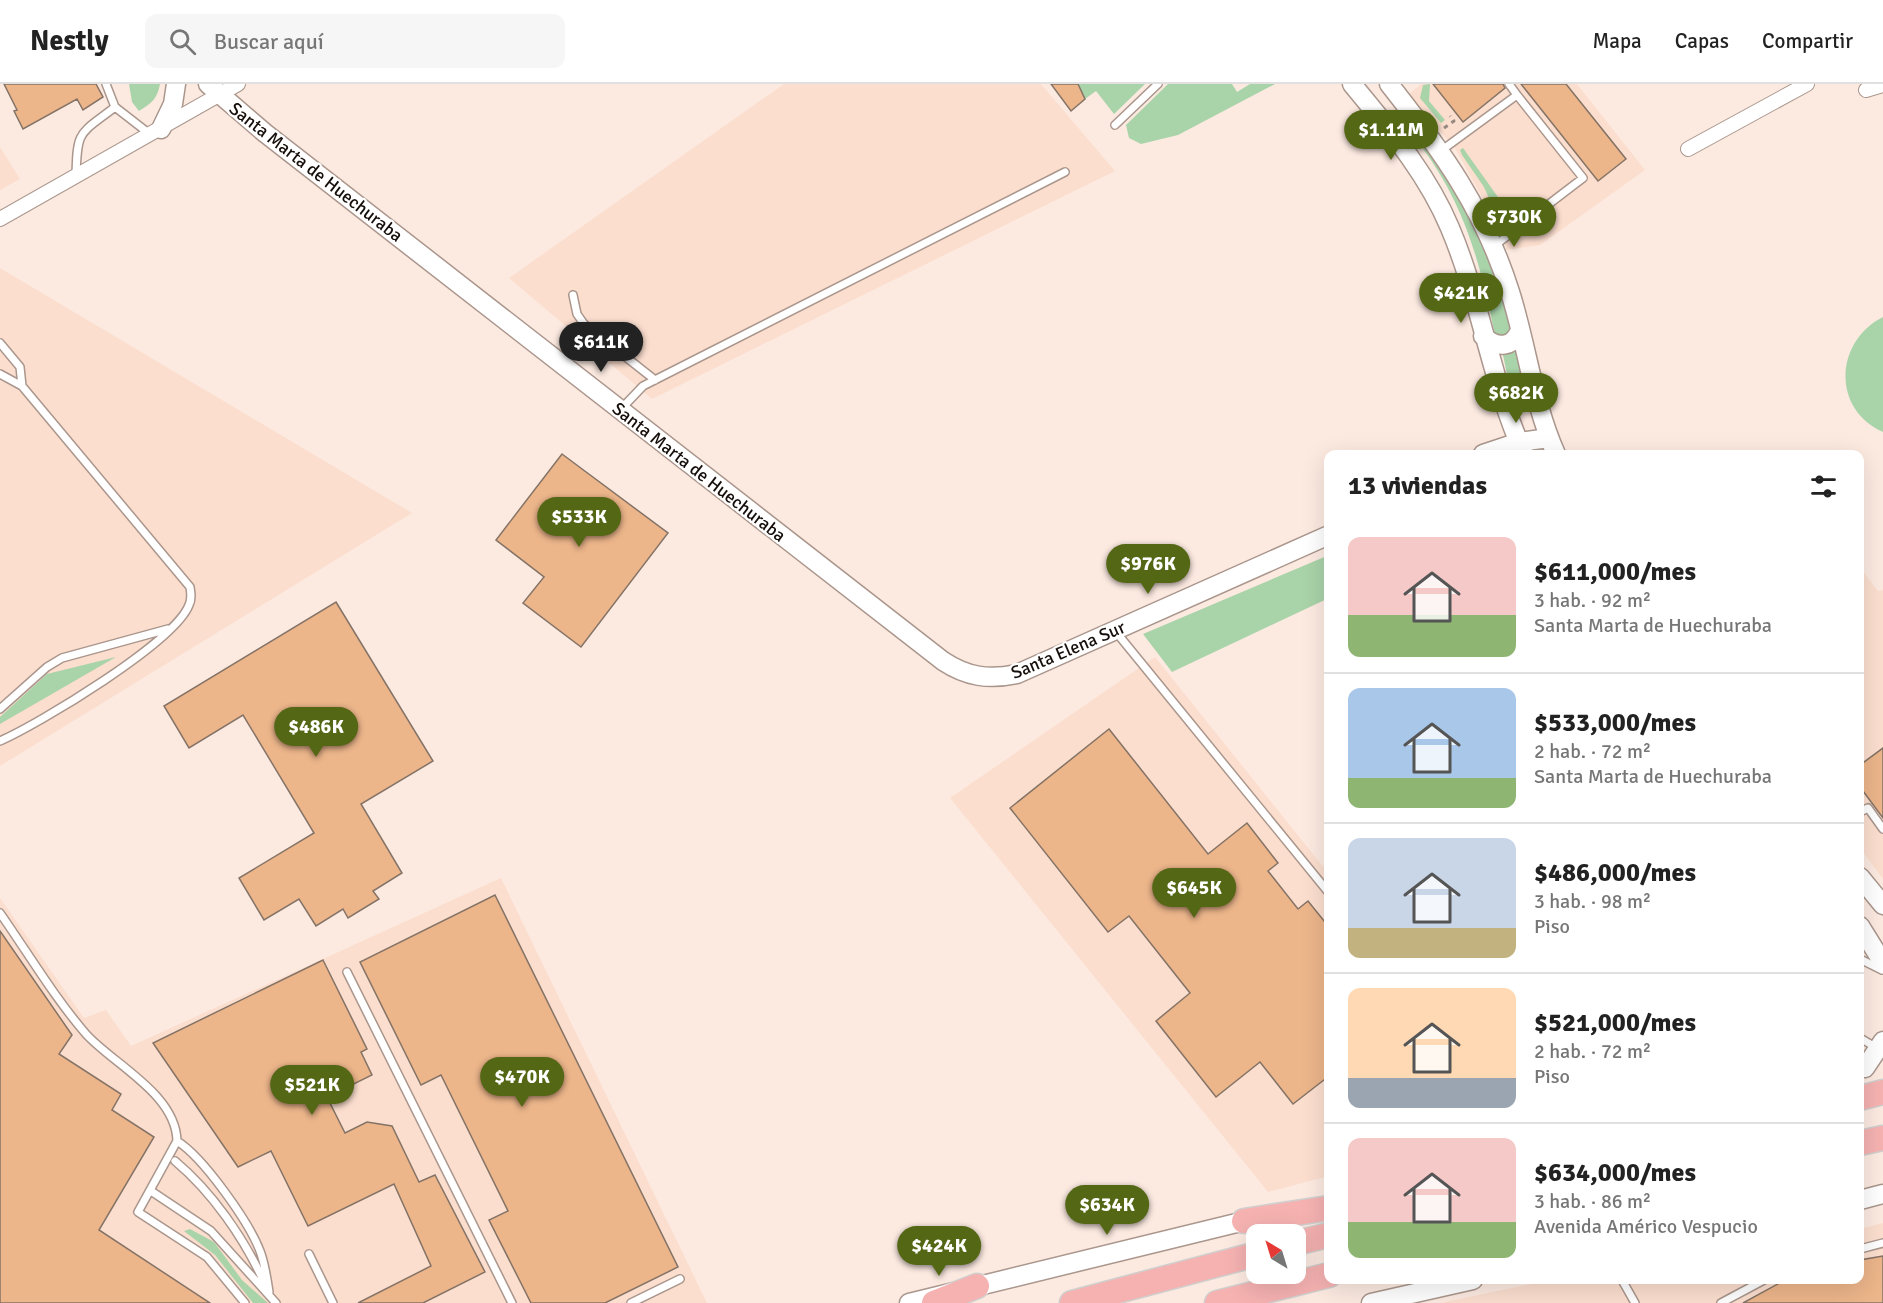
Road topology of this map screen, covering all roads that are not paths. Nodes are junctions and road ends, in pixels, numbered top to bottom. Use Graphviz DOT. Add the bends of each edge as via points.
graph roads {
  1 [pos="106,84"];
  2 [pos="176,84"];
  3 [pos="237,84"];
  4 [pos="1158,84"];
  5 [pos="1352,84"];
  6 [pos="1389,84"];
  7 [pos="1509,84"];
  8 [pos="1807,84"];
  9 [pos="1883,85"];
  10 [pos="214,89"];
  11 [pos="1866,90"];
  12 [pos="1517,94"];
  13 [pos="115,107"];
  14 [pos="1115,125"];
  15 [pos="156,132"];
  16 [pos="1688,149"];
  17 [pos="1442,150"];
  18 [pos="1065,172"];
  19 [pos="76,178"];
  20 [pos="0,219"];
  21 [pos="1494,246"];
  22 [pos="573,295"];
  23 [pos="1520,330"];
  24 [pos="1483,336"];
  25 [pos="0,343"];
  26 [pos="0,374"];
  27 [pos="655,380"];
  28 [pos="22,386"];
  29 [pos="620,410"];
  30 [pos="1521,448"];
  31 [pos="1553,450"];
  32 [pos="1324,537"];
  33 [pos="170,628"];
  34 [pos="1114,630"];
  35 [pos="969,674"];
  36 [pos="0,708"];
  37 [pos="0,741"];
  38 [pos="1864,810"];
  39 [pos="1883,828"];
  40 [pos="1864,882"];
  41 [pos="1324,887"];
  42 [pos="1883,905"];
  43 [pos="0,913"];
  44 [pos="1864,932"];
  45 [pos="1864,961"];
  46 [pos="1883,963"];
  47 [pos="1883,971"];
  48 [pos="347,972"];
  49 [pos="1864,1041"];
  50 [pos="1882,1052"];
  51 [pos="1864,1066"];
  52 [pos="1883,1092"];
  53 [pos="1864,1097"];
  54 [pos="1883,1138"];
  55 [pos="177,1141"];
  56 [pos="1864,1142"];
  57 [pos="175,1161"];
  58 [pos="151,1191"];
  59 [pos="1883,1194"];
  60 [pos="1864,1199"];
  61 [pos="1324,1202"];
  62 [pos="1324,1209"];
  63 [pos="1244,1221"];
  64 [pos="1324,1235"];
  65 [pos="1306,1240"];
  66 [pos="1883,1243"];
  67 [pos="1864,1248"];
  68 [pos="309,1254"];
  69 [pos="1246,1257"];
  70 [pos="1324,1276"];
  71 [pos="680,1279"];
  72 [pos="1455,1284"];
  73 [pos="1624,1284"];
  74 [pos="1757,1284"];
  75 [pos="977,1286"];
  76 [pos="269,1292"];
  77 [pos="245,1303"];
  78 [pos="276,1303"];
  79 [pos="333,1303"];
  80 [pos="512,1303"];
  81 [pos="631,1303"];
  82 [pos="909,1303"];
  83 [pos="934,1303"];
  84 [pos="1071,1303"];
  85 [pos="1217,1303"];
  86 [pos="1371,1303"];
  87 [pos="1635,1303"];
  88 [pos="1721,1303"];
  1 -- 13 [label="lane"];
  2 -- 15 [label="street" via="169,118"];
  3 -- 10 [label="street"];
  4 -- 14 [label="lane"];
  5 -- 24 [label="street" via="1407,152 1433,194 1459,251"];
  6 -- 17 [label="street"];
  7 -- 12 [label="lane"];
  8 -- 16 [label="street"];
  9 -- 11 [label="street"];
  10 -- 15 [label="street"];
  10 -- 29 [label="street, Santa Marta de Huechuraba"];
  12 -- 17 [label="lane"];
  12 -- 21 [label="lane" via="1583,178"];
  13 -- 15 [label="lane"];
  13 -- 19 [label="lane" via="83,132 77,144"];
  15 -- 19 [label="street"];
  17 -- 21 [label="street"];
  18 -- 27 [label="lane"];
  19 -- 20 [label="street"];
  21 -- 23 [label="street"];
  22 -- 27 [label="lane" via="584,324"];
  23 -- 24 [label="street" via="1514,341 1505,345 1492,343"];
  23 -- 31 [label="street"];
  24 -- 30 [label="street"];
  25 -- 28 [label="lane" via="20,366"];
  26 -- 28 [label="lane"];
  27 -- 29 [label="lane"];
  28 -- 33 [label="lane" via="190,587 189,606"];
  29 -- 35 [label="street, Santa Marta de Huechuraba" via="943,661"];
  30 -- 31 [label="street"];
  32 -- 34 [label="street, Santa Elena Sur"];
  33 -- 36 [label="lane" via="62,658"];
  33 -- 37 [label="lane" via="146,653"];
  34 -- 35 [label="street, Santa Elena Sur" via="1017,674 998,678"];
  34 -- 41 [label="lane"];
  38 -- 39 [label="lane" via="1868,808"];
  40 -- 42 [label="street"];
  43 -- 55 [label="lane" via="86,1034 151,1091 170,1117"];
  44 -- 46 [label="street"];
  45 -- 47 [label="lane"];
  48 -- 80 [label="lane"];
  49 -- 50 [label="lane"];
  50 -- 51 [label="street"];
  52 -- 53 [label="highway"];
  54 -- 56 [label="highway"];
  55 -- 58 [label="lane"];
  55 -- 76 [label="lane" via="192,1150 205,1166 256,1242"];
  57 -- 76 [label="lane" via="197,1182 253,1257"];
  58 -- 76 [label="lane" via="211,1231"];
  58 -- 77 [label="lane" via="138,1212 207,1257"];
  59 -- 60 [label="street"];
  61 -- 63 [label="street"];
  62 -- 63 [label="highway"];
  63 -- 75 [label="street"];
  64 -- 65 [label="highway"];
  66 -- 67 [label="lane"];
  68 -- 79 [label="lane"];
  69 -- 84 [label="highway"];
  70 -- 85 [label="highway"];
  71 -- 81 [label="lane"];
  72 -- 86 [label="street"];
  73 -- 87 [label="lane"];
  74 -- 88 [label="lane"];
  75 -- 82 [label="street"];
  75 -- 83 [label="highway"];
  76 -- 78 [label="lane"];
}
